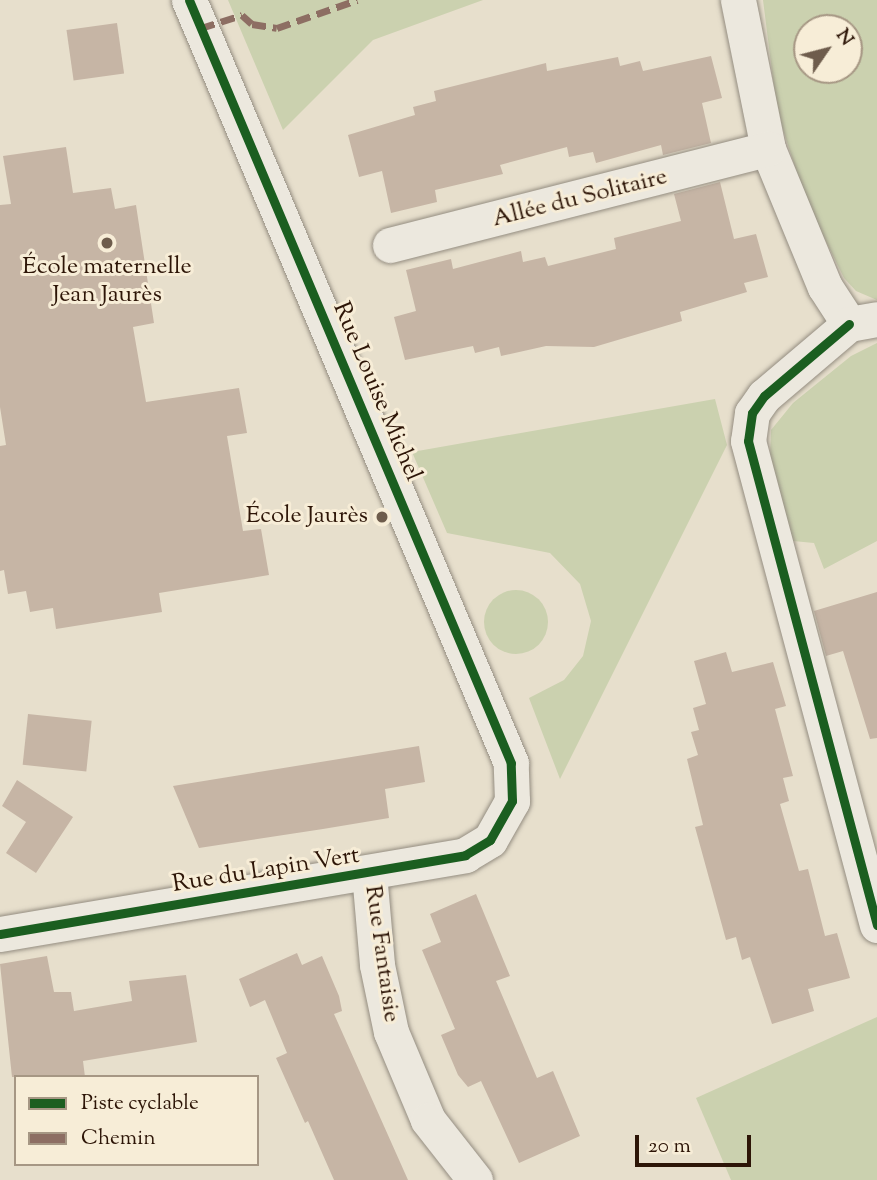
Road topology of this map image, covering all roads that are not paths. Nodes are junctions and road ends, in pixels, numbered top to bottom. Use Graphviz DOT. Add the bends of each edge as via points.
graph roads {
  1 [pos="189,0"];
  2 [pos="738,0"];
  3 [pos="768,149"];
  4 [pos="390,245"];
  5 [pos="863,321"];
  6 [pos="512,801"];
  7 [pos="369,873"];
  8 [pos="877,925"];
  9 [pos="0,934"];
  10 [pos="475,1180"];
  1 -- 6 [label="street, Rue Louise Michel" via="512,763"];
  2 -- 3 [label="street"];
  3 -- 4 [label="street, Allée du Solitaire" via="708,168"];
  3 -- 5 [label="street" via="825,287"];
  5 -- 8 [label="street" via="764,396 752,413 748,441 776,564"];
  6 -- 7 [label="street, Rue du Lapin Vert" via="490,839 464,855"];
  7 -- 9 [label="street, Rue du Lapin Vert"];
  7 -- 10 [label="street, Rue Fantaisie" via="377,965 391,1032 428,1120"];
}
